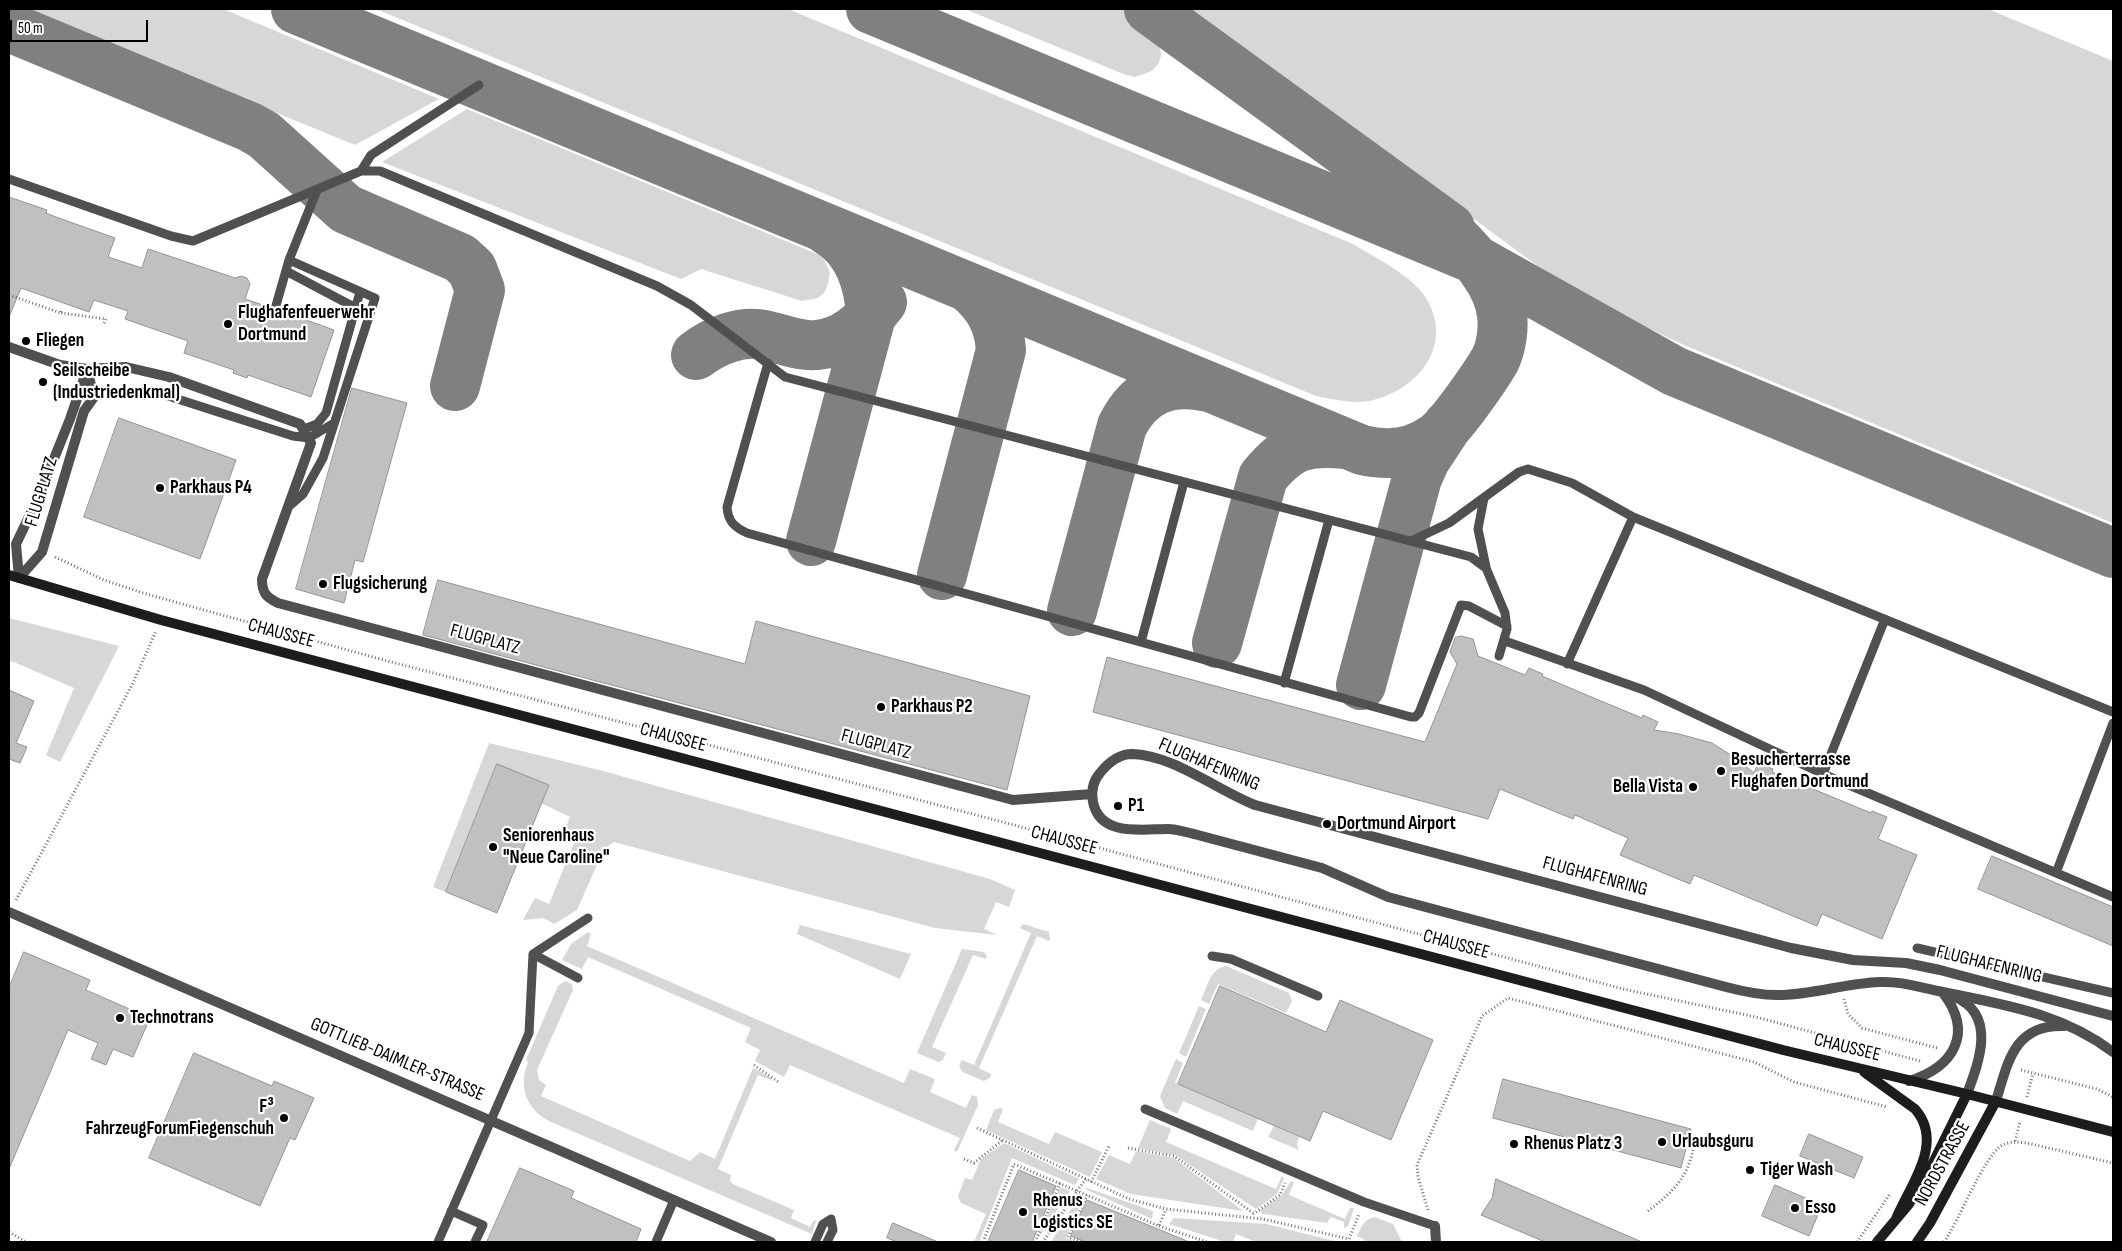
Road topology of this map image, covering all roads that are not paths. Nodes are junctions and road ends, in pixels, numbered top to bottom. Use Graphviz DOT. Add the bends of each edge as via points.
graph roads {
  1 [pos="479,85"];
  2 [pos="361,171"];
  3 [pos="9,179"];
  4 [pos="317,190"];
  5 [pos="289,260"];
  6 [pos="286,271"];
  7 [pos="360,292"];
  8 [pos="356,308"];
  9 [pos="275,309"];
  10 [pos="9,347"];
  11 [pos="768,363"];
  12 [pos="87,369"];
  13 [pos="165,395"];
  14 [pos="334,424"];
  15 [pos="306,434"];
  16 [pos="1184,482"];
  17 [pos="1484,498"];
  18 [pos="288,507"];
  19 [pos="1633,517"];
  20 [pos="1329,520"];
  21 [pos="1411,541"];
  22 [pos="1486,568"];
  23 [pos="9,575"];
  24 [pos="19,578"];
  25 [pos="1885,619"];
  26 [pos="1507,626"];
  27 [pos="1505,641"];
  28 [pos="1141,642"];
  29 [pos="1499,656"];
  30 [pos="1567,664"];
  31 [pos="1284,683"];
  32 [pos="2113,712"];
  33 [pos="2113,724"];
  34 [pos="1823,774"];
  35 [pos="1092,794"];
  36 [pos="2056,873"];
  37 [pos="2113,896"];
  38 [pos="9,912"];
  39 [pos="588,918"];
  40 [pos="1917,948"];
  41 [pos="533,954"];
  42 [pos="1212,956"];
  43 [pos="578,978"];
  44 [pos="1942,992"];
  45 [pos="2113,993"];
  46 [pos="1318,996"];
  47 [pos="2113,1016"];
  48 [pos="2073,1026"];
  49 [pos="2113,1052"];
  50 [pos="1861,1069"];
  51 [pos="1909,1081"];
  52 [pos="1967,1094"];
  53 [pos="1996,1102"];
  54 [pos="1145,1109"];
  55 [pos="492,1120"];
  56 [pos="2113,1132"];
  57 [pos="674,1200"];
  58 [pos="452,1211"];
  59 [pos="1896,1219"];
  60 [pos="1435,1226"];
  61 [pos="438,1242"];
  62 [pos="475,1242"];
  63 [pos="656,1242"];
  64 [pos="771,1242"];
  65 [pos="814,1242"];
  66 [pos="827,1242"];
  67 [pos="1436,1242"];
  68 [pos="1878,1242"];
  69 [pos="1917,1242"];
  1 -- 2 [label="lane" via="372,156"];
  2 -- 4 [label="lane"];
  2 -- 11 [label="lane" via="380,171 657,286 691,305"];
  3 -- 4 [label="lane" via="193,241"];
  4 -- 5 [label="lane"];
  5 -- 6 [label="lane"];
  5 -- 7 [label="lane"];
  6 -- 8 [label="lane"];
  6 -- 9 [label="lane"];
  7 -- 8 [label="lane"];
  7 -- 14 [label="lane" via="376,298"];
  8 -- 15 [label="lane" via="326,413"];
  10 -- 12 [label="street" via="60,366"];
  11 -- 16 [label="lane" via="785,376"];
  11 -- 28 [label="lane" via="727,507 727,515 738,529"];
  12 -- 15 [label="street" via="126,367 169,377 300,424"];
  12 -- 24 [label="street, FLUGPLATZ" via="39,496 16,544"];
  12 -- 24 [label="street, FLUGPLATZ" via="94,397 84,411 42,552"];
  13 -- 15 [label="lane" via="293,436"];
  14 -- 15 [label="lane"];
  14 -- 18 [label="lane" via="315,473 303,494"];
  15 -- 18 [label="street, FLUGPLATZ" via="311,443"];
  16 -- 20 [label="lane"];
  16 -- 28 [label="lane"];
  17 -- 19 [label="lane" via="1519,472 1536,470 1572,483"];
  17 -- 21 [label="lane" via="1449,523"];
  17 -- 22 [label="lane" via="1478,529"];
  18 -- 35 [label="street, FLUGPLATZ" via="262,579 266,597 278,603 1013,800"];
  19 -- 25 [label="lane"];
  19 -- 30 [label="lane"];
  20 -- 21 [label="lane"];
  20 -- 31 [label="lane"];
  21 -- 22 [label="lane" via="1471,558"];
  22 -- 26 [label="lane" via="1505,613"];
  23 -- 24 [label="main road, CHAUSSEE"];
  24 -- 50 [label="main road, CHAUSSEE" via="161,620"];
  25 -- 32 [label="lane"];
  25 -- 34 [label="lane"];
  26 -- 27 [label="lane"];
  26 -- 31 [label="lane" via="1461,605 1415,717"];
  27 -- 29 [label="lane"];
  27 -- 30 [label="lane"];
  28 -- 31 [label="lane"];
  30 -- 34 [label="lane" via="1644,690"];
  33 -- 36 [label="lane"];
  34 -- 36 [label="lane"];
  35 -- 44 [label="street, FLUGHAFENRING" via="1100,816 1121,828 1194,834 1322,868 1388,897 1749,993 1792,995 1893,981"];
  35 -- 47 [label="street, FLUGHAFENRING" via="1096,778 1115,759 1130,754 1144,756 1188,772 1263,807 1791,948 1853,960 1906,963 1940,970"];
  36 -- 37 [label="lane"];
  38 -- 55 [label="street, GOTTLIEB-DAIMLER-STRASSE"];
  39 -- 41 [label="lane"];
  40 -- 45 [label="lane"];
  41 -- 43 [label="lane"];
  41 -- 55 [label="lane" via="529,1033"];
  42 -- 46 [label="lane" via="1231,958"];
  44 -- 48 [label="street, FLUGHAFENRING" via="1988,1000"];
  44 -- 51 [label="street, FLUGHAFENRING" via="1959,1023 1957,1041 1952,1052 1932,1072"];
  44 -- 52 [label="street, FLUGHAFENRING" via="1971,1008 1979,1020 1981,1054"];
  48 -- 49 [label="street, FLUGHAFENRING"];
  48 -- 53 [label="street" via="2047,1027 2021,1040 2007,1067"];
  50 -- 51 [label="main road, CHAUSSEE"];
  50 -- 59 [label="main road, NORDSTRASSE" via="1915,1110 1928,1132 1924,1158"];
  51 -- 52 [label="main road, CHAUSSEE"];
  52 -- 53 [label="main road, CHAUSSEE"];
  52 -- 59 [label="main road, NORDSTRASSE" via="1928,1173"];
  53 -- 56 [label="main road, CHAUSSEE"];
  53 -- 69 [label="main road, NORDSTRASSE"];
  54 -- 60 [label="lane" via="1364,1202"];
  55 -- 57 [label="street, GOTTLIEB-DAIMLER-STRASSE"];
  55 -- 58 [label="lane"];
  57 -- 63 [label="lane"];
  57 -- 64 [label="street, GOTTLIEB-DAIMLER-STRASSE"];
  58 -- 61 [label="lane"];
  58 -- 62 [label="lane" via="483,1225"];
  59 -- 68 [label="main road, NORDSTRASSE"];
  60 -- 67 [label="street"];
  65 -- 66 [label="lane" via="823,1224 831,1220 832,1230"];
}
